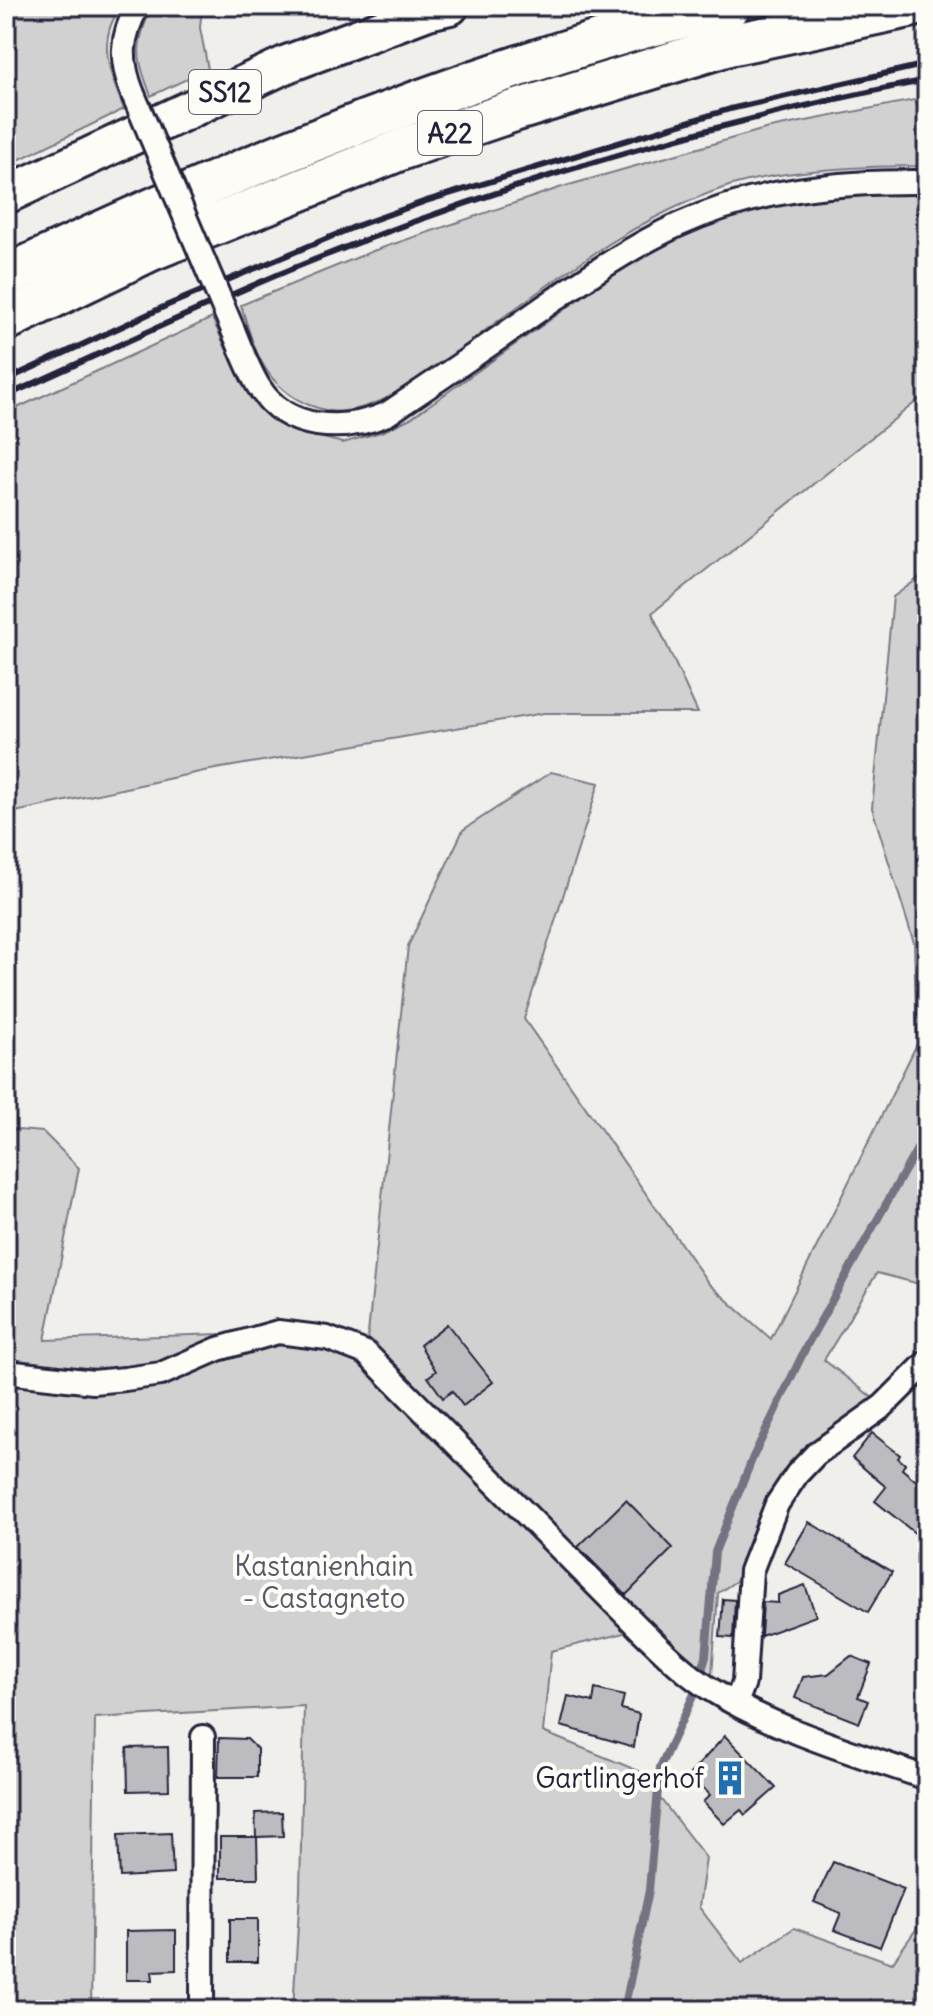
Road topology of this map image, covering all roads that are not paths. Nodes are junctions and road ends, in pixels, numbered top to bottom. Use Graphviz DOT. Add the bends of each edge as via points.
graph roads {
  1 [pos="138,6"];
  2 [pos="450,6"];
  3 [pos="730,6"];
  4 [pos="914,6"];
  5 [pos="927,182"];
  6 [pos="6,195"];
  7 [pos="6,276"];
  8 [pos="6,320"];
  9 [pos="927,1362"];
  10 [pos="6,1372"];
  11 [pos="736,1703"];
  12 [pos="203,1737"];
  13 [pos="927,1778"];
  14 [pos="202,2010"];
  1 -- 5 [label="street, bridge" via="123,41 122,59 133,94 261,390 284,411 309,423 365,423 398,407 601,268 678,225 800,188"];
  2 -- 6 [label="main road, SS12" via="287,64"];
  3 -- 7 [label="highway, A22" via="625,33 383,114 136,215"];
  4 -- 8 [label="highway, A22" via="729,45 405,148 149,251"];
  9 -- 11 [label="street" via="883,1406 816,1454 777,1504 751,1571 744,1682"];
  10 -- 11 [label="street" via="93,1382 161,1374 218,1349 278,1332 327,1338 366,1353 640,1629 686,1671"];
  11 -- 13 [label="street"];
  12 -- 14 [label="street"];
}
